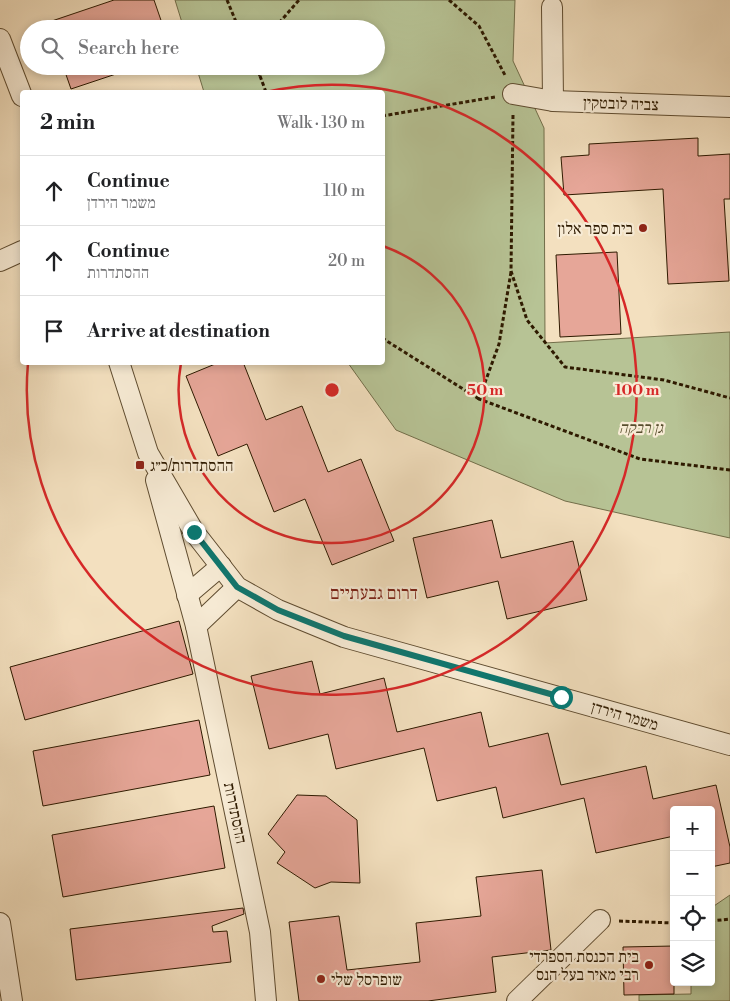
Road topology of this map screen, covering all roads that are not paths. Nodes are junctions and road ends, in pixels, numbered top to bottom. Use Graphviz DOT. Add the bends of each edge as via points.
graph roads {
  1 [pos="552,7"];
  2 [pos="0,39"];
  3 [pos="20,91"];
  4 [pos="513,94"];
  5 [pos="553,102"];
  6 [pos="730,106"];
  7 [pos="20,252"];
  8 [pos="0,261"];
  9 [pos="120,365"];
  10 [pos="148,453"];
  11 [pos="221,566"];
  12 [pos="237,587"];
  13 [pos="188,595"];
  14 [pos="196,626"];
  15 [pos="730,745"];
  16 [pos="600,920"];
  17 [pos="0,923"];
  18 [pos="12,1001"];
  19 [pos="266,1001"];
  20 [pos="517,1001"];
  1 -- 5 [label="street"];
  2 -- 3 [label="street"];
  4 -- 5 [label="street, צביה לובטקין"];
  5 -- 6 [label="street, צביה לובטקין"];
  7 -- 8 [label="street"];
  9 -- 10 [label="street, ההסתדרות"];
  10 -- 11 [label="street, ההסתדרות" via="194,532"];
  10 -- 13 [label="street, ההסתדרות"];
  11 -- 12 [label="street, ההסתדרות"];
  11 -- 13 [label="street"];
  12 -- 14 [label="street"];
  12 -- 15 [label="street, משמר הירדן" via="278,610 344,636"];
  13 -- 14 [label="street, ההסתדרות"];
  14 -- 19 [label="street, ההסתדרות" via="260,932"];
  16 -- 20 [label="street"];
  17 -- 18 [label="street"];
}
